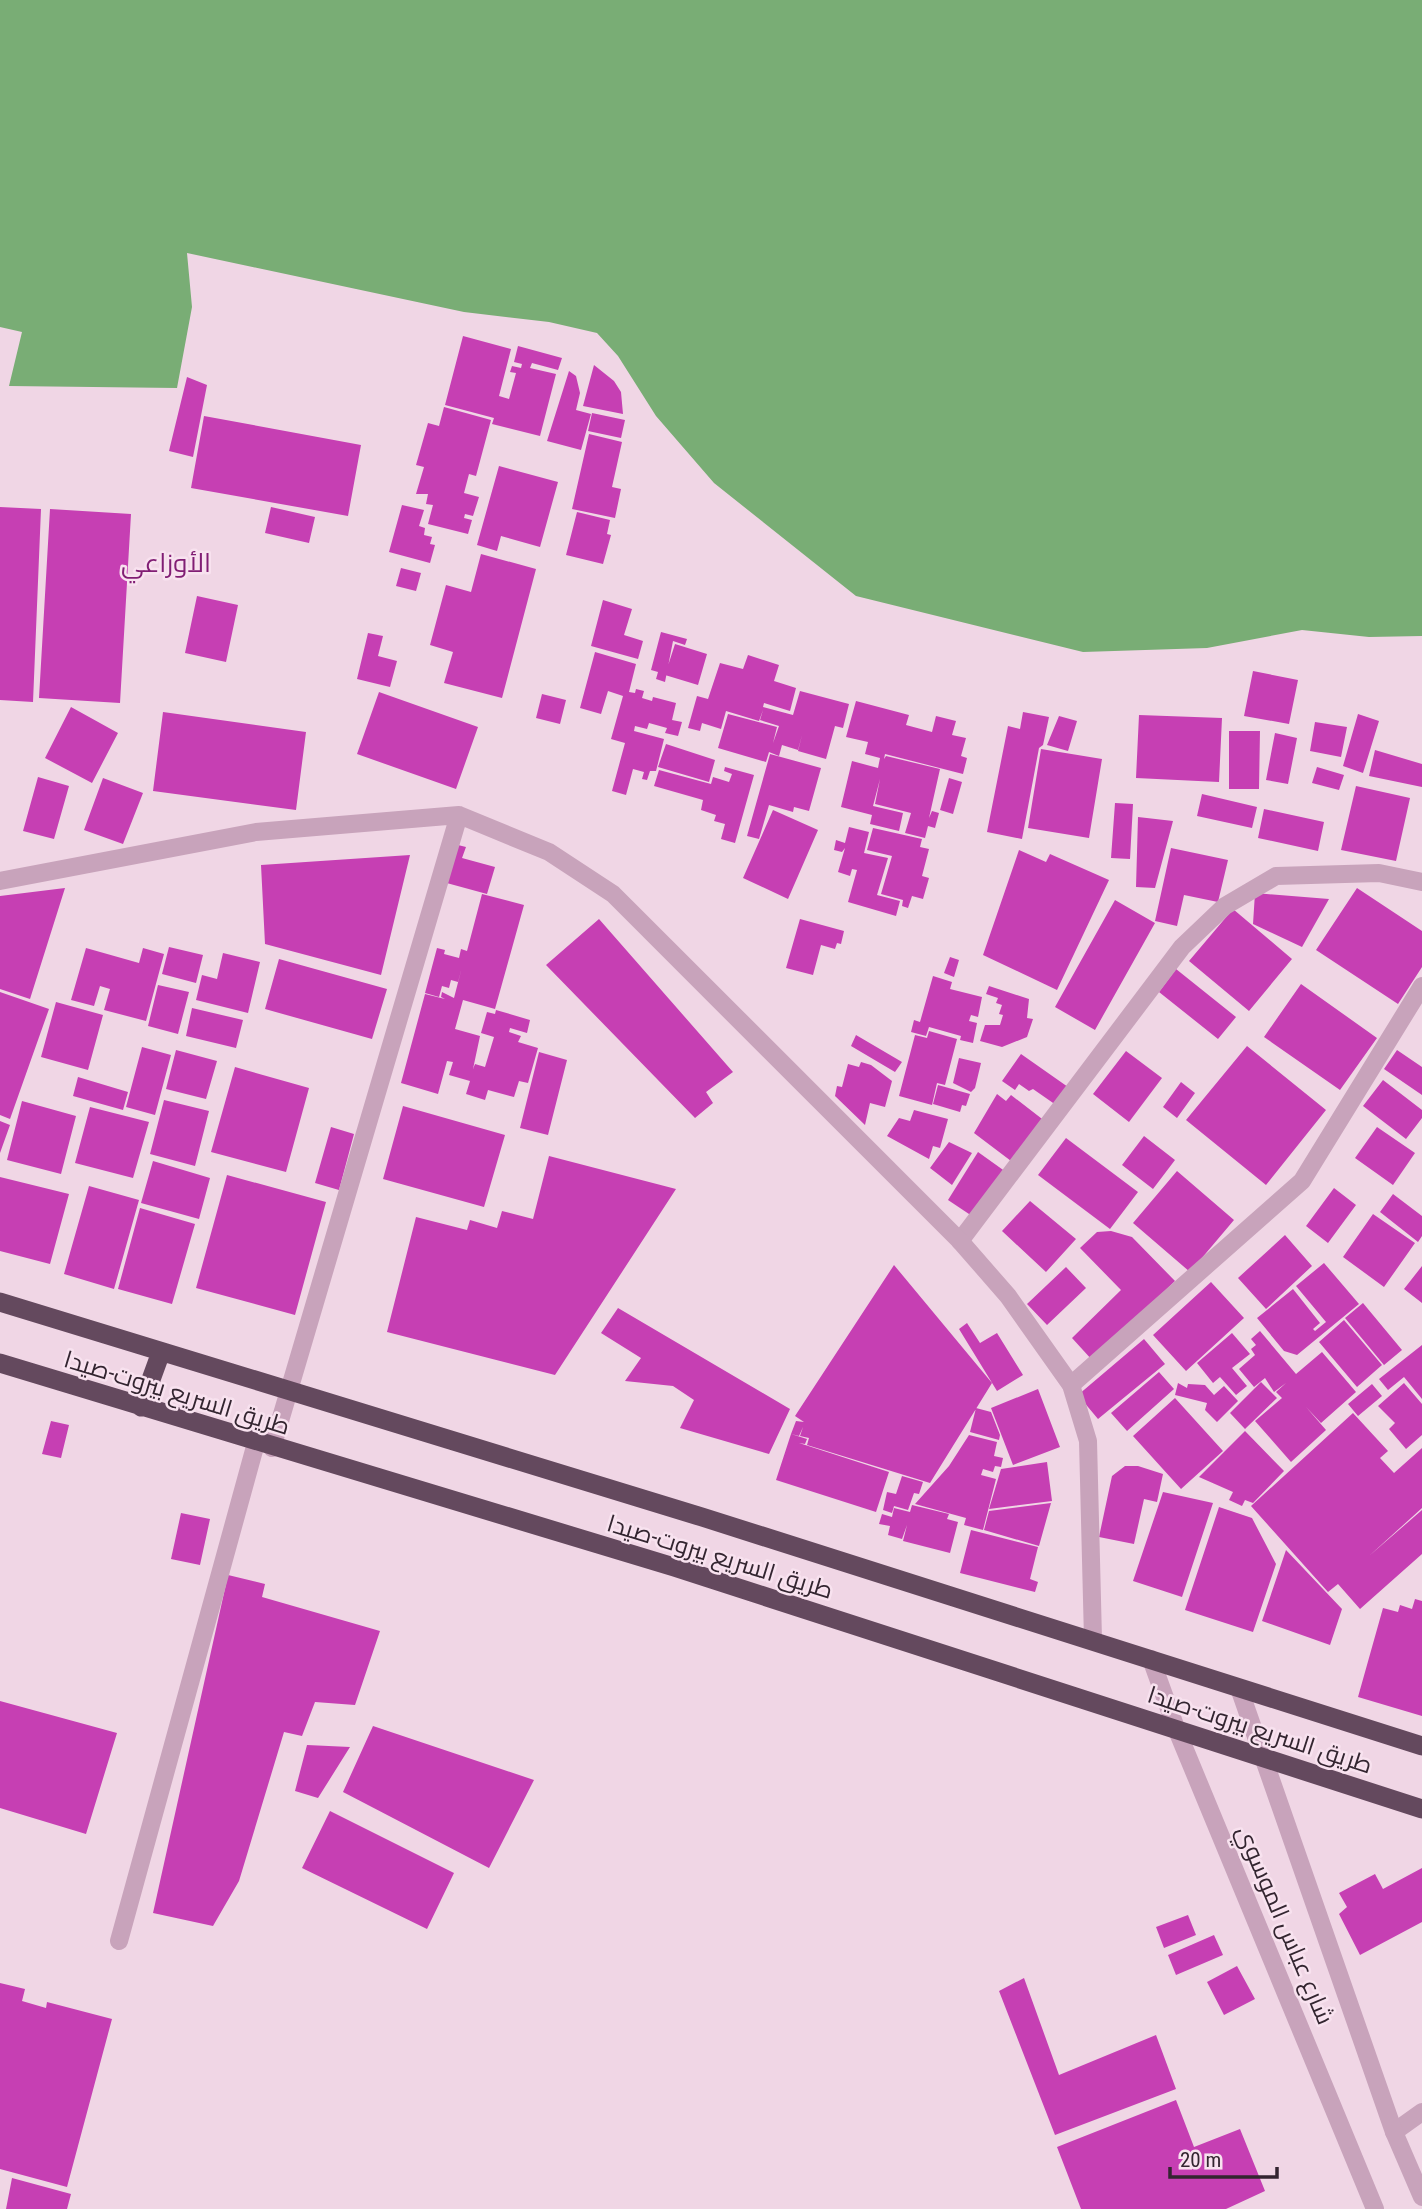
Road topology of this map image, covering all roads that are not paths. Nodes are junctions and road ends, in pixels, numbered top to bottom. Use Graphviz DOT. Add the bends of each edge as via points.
graph roads {
  1 [pos="459,815"];
  2 [pos="0,881"];
  3 [pos="1422,881"];
  4 [pos="1422,986"];
  5 [pos="960,1241"];
  6 [pos="0,1302"];
  7 [pos="161,1352"];
  8 [pos="0,1363"];
  9 [pos="1071,1385"];
  10 [pos="289,1391"];
  11 [pos="141,1407"];
  12 [pos="264,1445"];
  13 [pos="1093,1639"];
  14 [pos="1151,1659"];
  15 [pos="1239,1688"];
  16 [pos="1176,1728"];
  17 [pos="1422,1746"];
  18 [pos="1265,1758"];
  19 [pos="1422,1809"];
  20 [pos="119,1941"];
  21 [pos="1422,2112"];
  22 [pos="1394,2132"];
  23 [pos="1422,2197"];
  24 [pos="1375,2209"];
  1 -- 2 [label="street" via="256,832"];
  1 -- 5 [label="street" via="549,852 613,894"];
  1 -- 10 [label="street"];
  3 -- 5 [label="street" via="1379,873 1276,876 1225,906 1182,947"];
  4 -- 9 [label="street" via="1302,1181"];
  5 -- 9 [label="street" via="1008,1296"];
  6 -- 7 [label="highway, طريق السريع بيروت-صيدا"];
  7 -- 10 [label="highway, طريق السريع بيروت-صيدا"];
  7 -- 11 [label="highway"];
  8 -- 11 [label="highway, طريق السريع بيروت-صيدا"];
  9 -- 13 [label="street" via="1088,1441"];
  10 -- 12 [label="street"];
  10 -- 13 [label="highway, طريق السريع بيروت-صيدا"];
  11 -- 12 [label="highway, طريق السريع بيروت-صيدا"];
  12 -- 16 [label="highway, طريق السريع بيروت-صيدا" via="687,1571"];
  12 -- 20 [label="street"];
  13 -- 14 [label="highway, طريق السريع بيروت-صيدا"];
  14 -- 15 [label="highway, طريق السريع بيروت-صيدا"];
  14 -- 16 [label="street, شارع عباس الموسوي"];
  15 -- 17 [label="highway, طريق السريع بيروت-صيدا"];
  15 -- 18 [label="street, شارع عباس الموسوي"];
  16 -- 18 [label="highway, طريق السريع بيروت-صيدا"];
  16 -- 24 [label="street, شارع عباس الموسوي"];
  18 -- 19 [label="highway, طريق السريع بيروت-صيدا"];
  18 -- 22 [label="street, شارع عباس الموسوي"];
  21 -- 22 [label="street"];
  22 -- 23 [label="street, شارع عباس الموسوي"];
}
